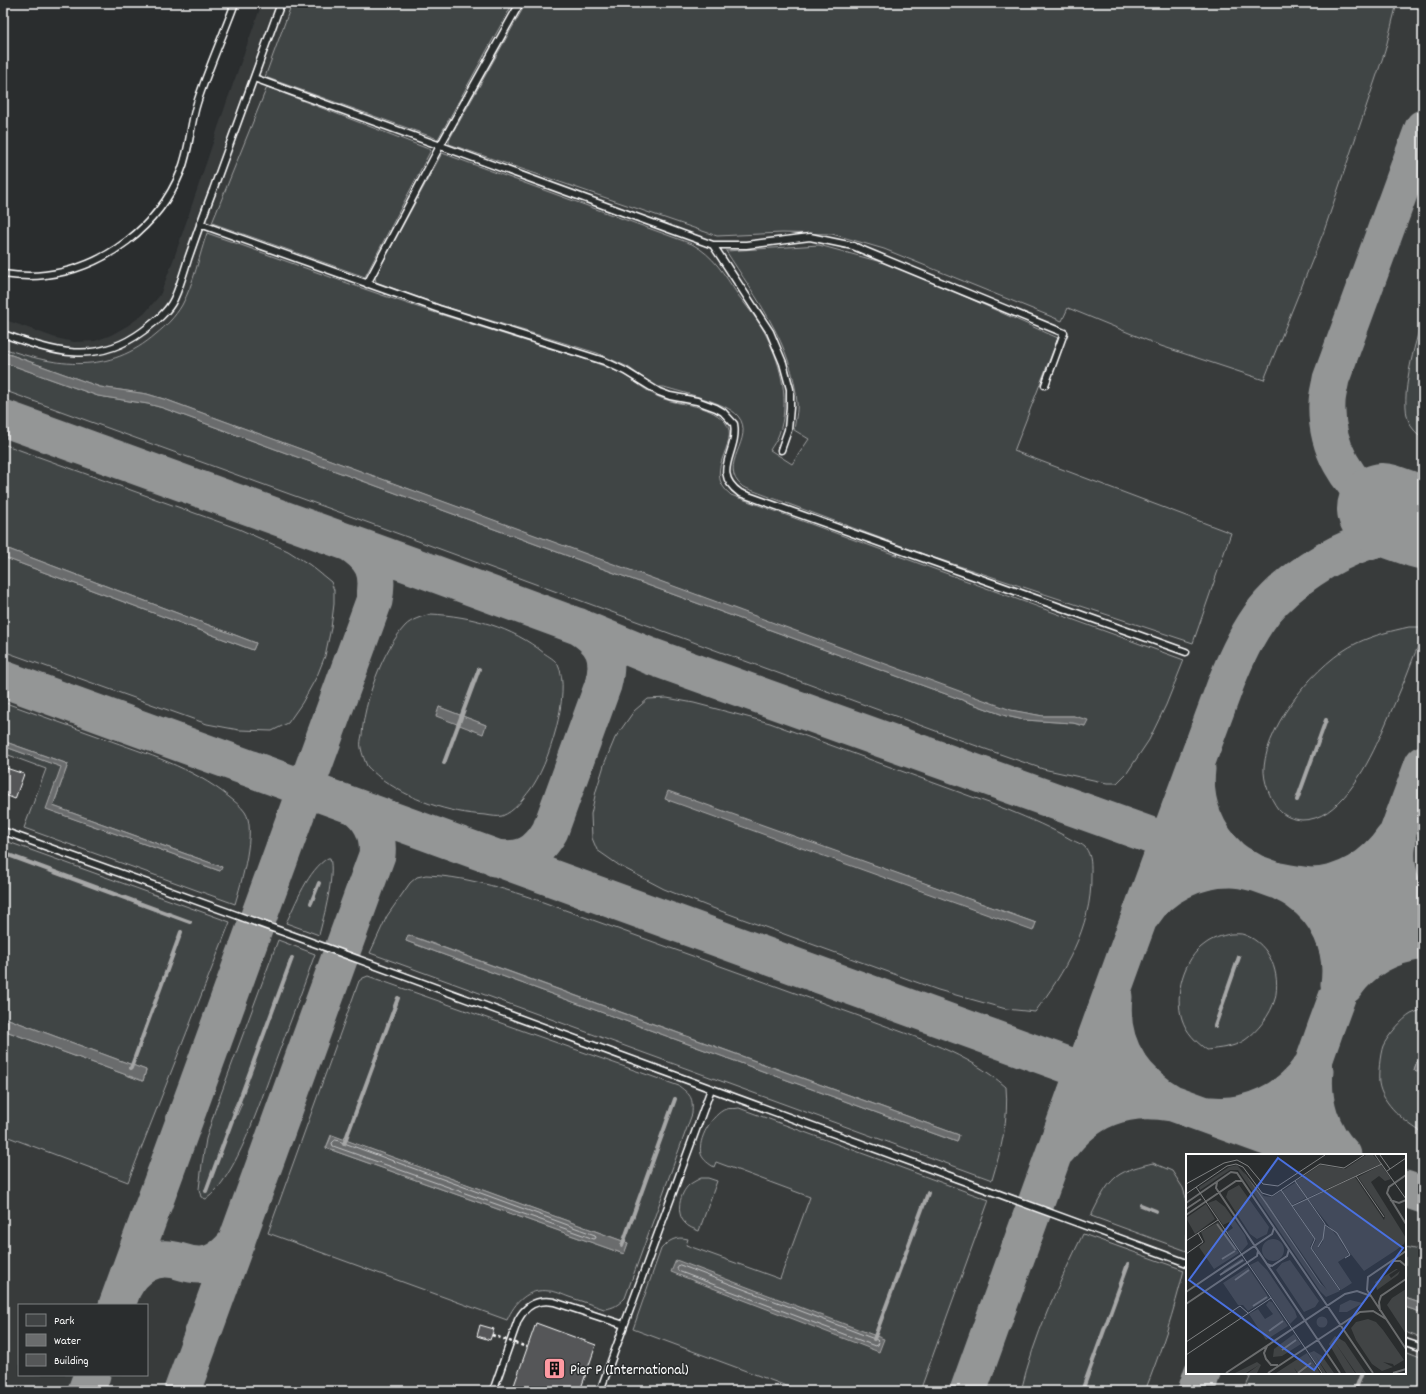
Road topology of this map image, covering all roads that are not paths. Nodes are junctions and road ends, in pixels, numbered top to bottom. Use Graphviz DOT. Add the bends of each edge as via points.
graph roads {
  1 [pos="235,3"];
  2 [pos="281,3"];
  3 [pos="520,3"];
  4 [pos="254,78"];
  5 [pos="440,146"];
  6 [pos="200,224"];
  7 [pos="713,245"];
  8 [pos="3,274"];
  9 [pos="367,284"];
  10 [pos="3,334"];
  11 [pos="1045,385"];
  12 [pos="781,450"];
  13 [pos="1186,652"];
  14 [pos="3,831"];
  15 [pos="711,1089"];
  16 [pos="1186,1263"];
  17 [pos="624,1326"];
  18 [pos="1406,1342"];
  19 [pos="1423,1348"];
  20 [pos="493,1391"];
  21 [pos="600,1391"];
  1 -- 8 [label="lane" via="198,102 182,169 176,184 155,214 141,230 113,251 77,268 45,275"];
  2 -- 4 [label="lane"];
  3 -- 5 [label="lane"];
  4 -- 5 [label="lane"];
  4 -- 6 [label="lane"];
  5 -- 7 [label="lane"];
  5 -- 9 [label="lane"];
  6 -- 9 [label="lane"];
  6 -- 10 [label="lane" via="174,299 150,326 126,342 102,351 68,352 50,350"];
  7 -- 11 [label="lane" via="746,245 810,237 853,246 1064,333"];
  7 -- 12 [label="lane" via="770,332 783,363 790,389 790,407 788,430"];
  9 -- 13 [label="lane" via="604,361 659,392 697,401 723,412 734,424 736,432 726,467 727,480 740,493"];
  14 -- 15 [label="lane"];
  15 -- 16 [label="lane"];
  15 -- 17 [label="lane"];
  17 -- 20 [label="lane" via="554,1302 545,1300 531,1304 518,1320"];
  17 -- 21 [label="lane"];
  18 -- 19 [label="lane"];
}
